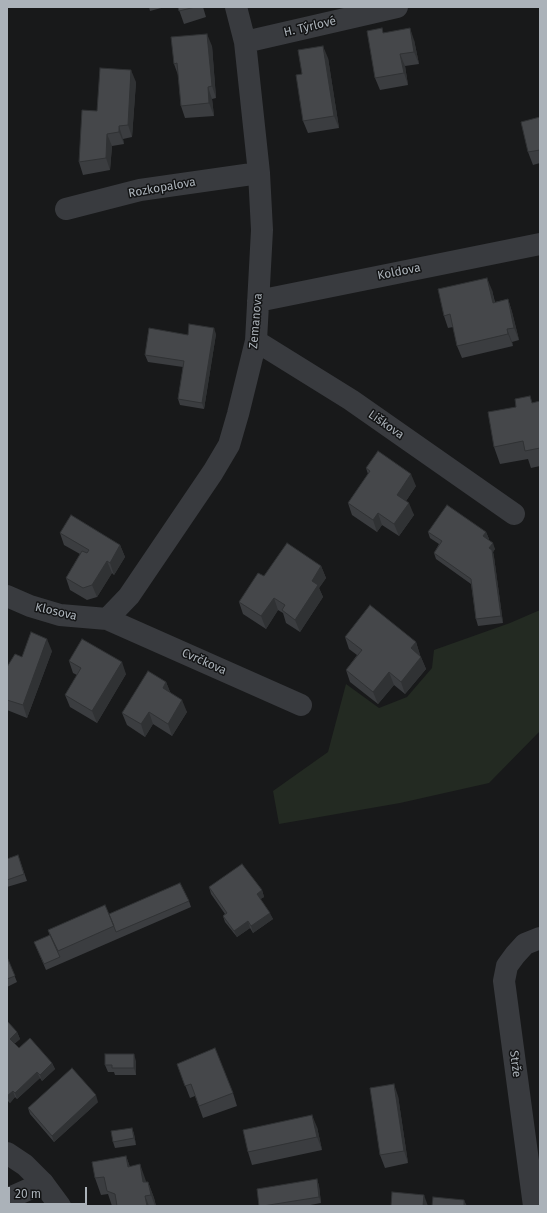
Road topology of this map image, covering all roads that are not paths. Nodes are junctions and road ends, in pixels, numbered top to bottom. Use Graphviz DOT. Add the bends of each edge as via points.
graph roads {
  1 [pos="236,7"];
  2 [pos="397,7"];
  3 [pos="245,42"];
  4 [pos="259,173"];
  5 [pos="66,210"];
  6 [pos="540,244"];
  7 [pos="258,301"];
  8 [pos="256,341"];
  9 [pos="514,514"];
  10 [pos="7,596"];
  11 [pos="108,619"];
  12 [pos="301,705"];
  13 [pos="540,938"];
  14 [pos="7,1153"];
  15 [pos="43,1183"];
  16 [pos="7,1199"];
  17 [pos="532,1204"];
  18 [pos="60,1206"];
  1 -- 3 [label="street, Zemanova"];
  2 -- 3 [label="street, H. Týrlové"];
  3 -- 4 [label="street, Zemanova"];
  4 -- 5 [label="street, Rozkopalova" via="140,190"];
  4 -- 7 [label="street, Zemanova" via="262,230"];
  6 -- 7 [label="street, Koldova"];
  7 -- 8 [label="street, Zemanova"];
  8 -- 9 [label="street, Liškova" via="351,400"];
  8 -- 11 [label="street, Zemanova" via="229,445 129,596"];
  10 -- 11 [label="street, Klosova" via="60,616"];
  11 -- 12 [label="street, Cvrčkova"];
  13 -- 17 [label="street, Strže" via="525,944 515,955 507,966 504,980"];
  14 -- 15 [label="street" via="25,1165"];
  15 -- 16 [label="street"];
  15 -- 18 [label="street"];
}
